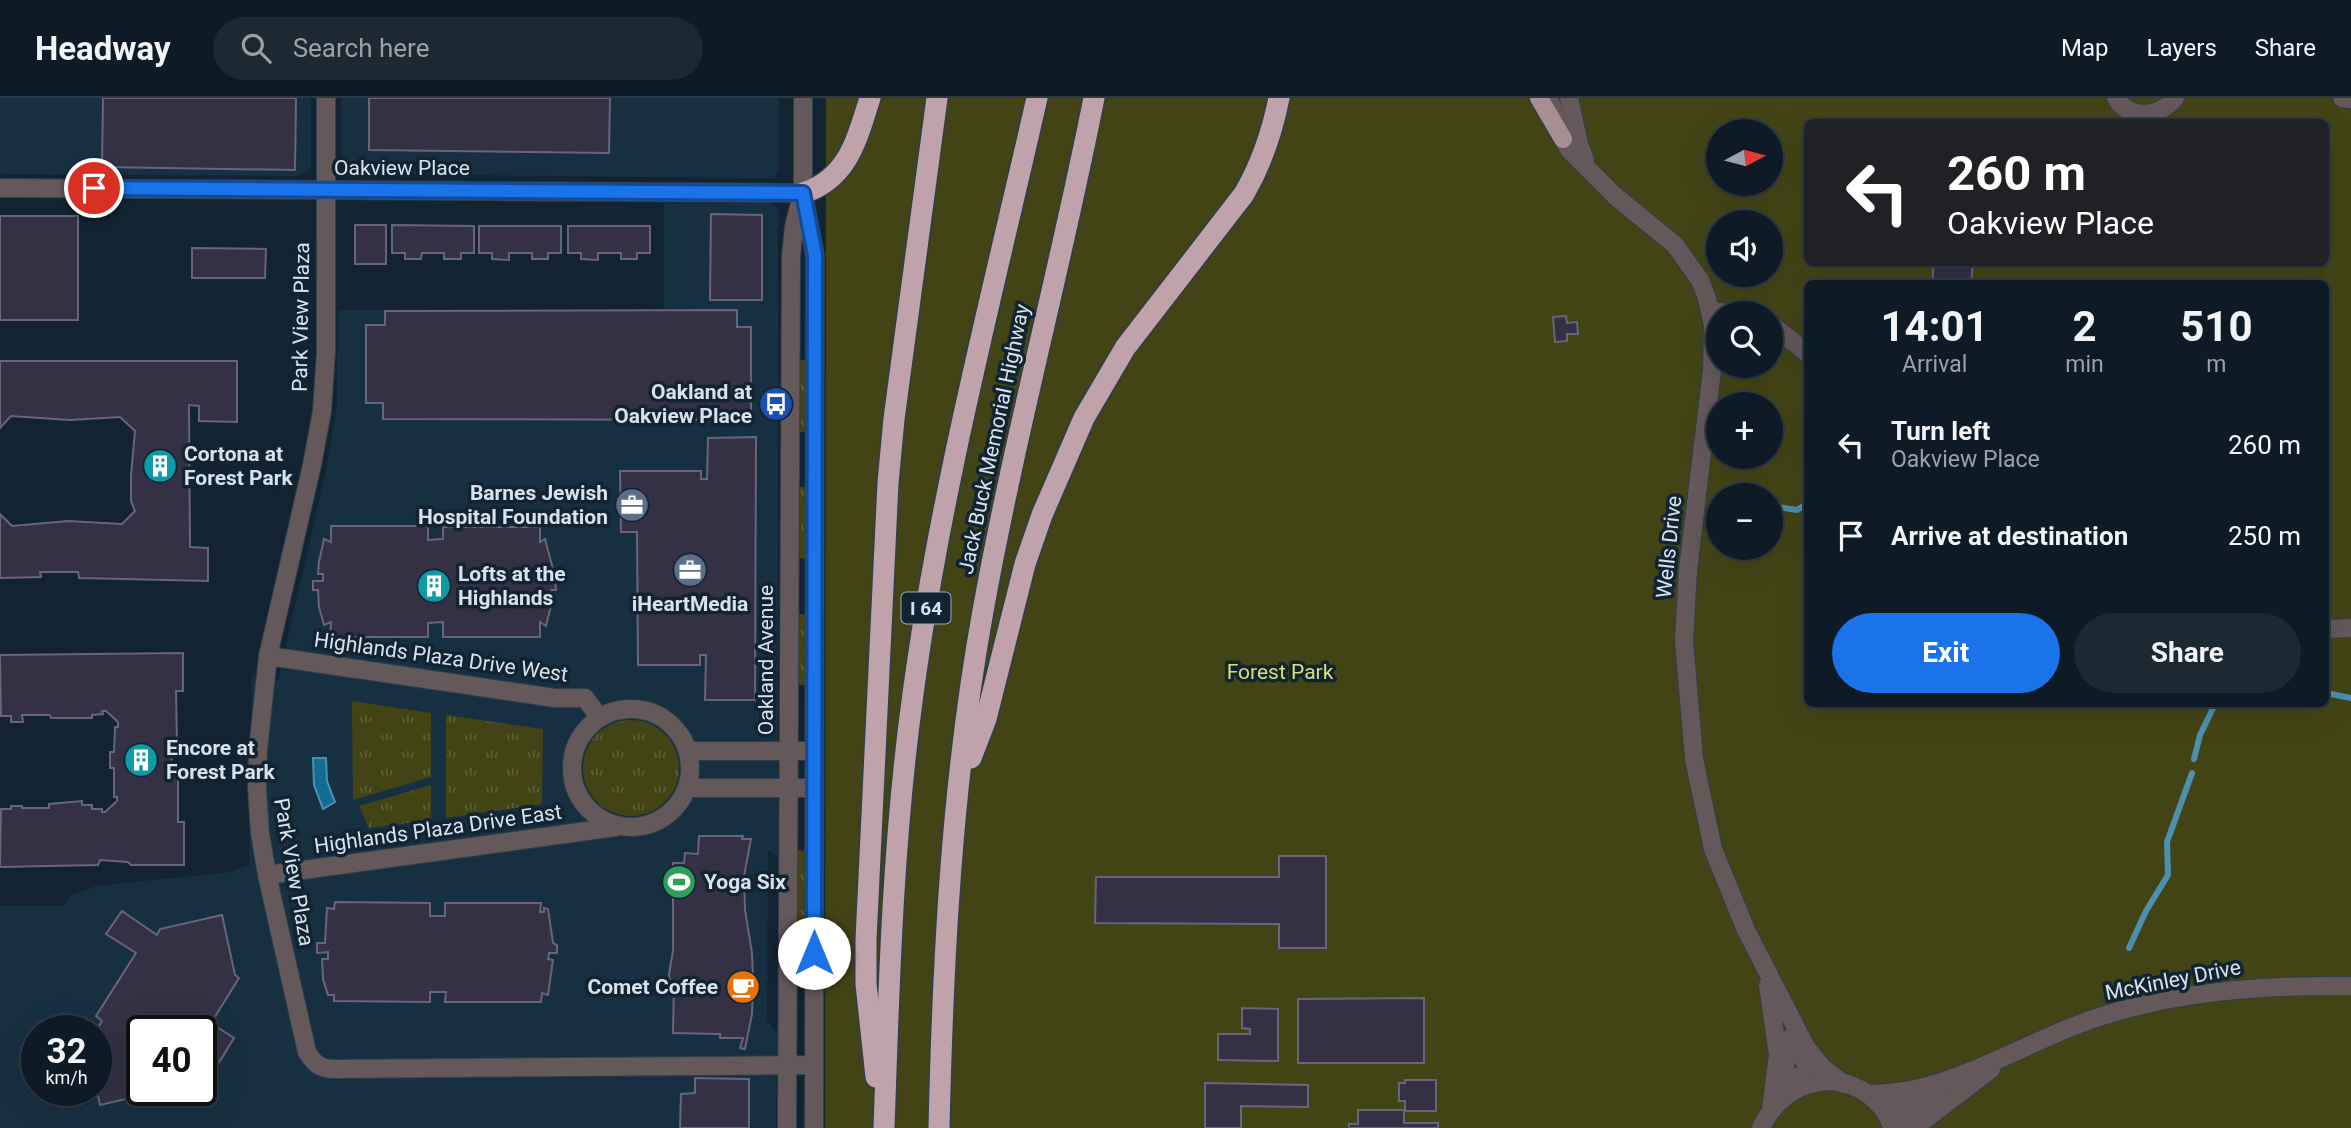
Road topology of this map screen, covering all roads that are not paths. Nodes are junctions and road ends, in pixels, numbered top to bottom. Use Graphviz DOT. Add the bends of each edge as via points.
graph roads {
  1 [pos="326,98"];
  2 [pos="803,98"];
  3 [pos="870,98"];
  4 [pos="937,98"];
  5 [pos="1037,98"];
  6 [pos="1094,98"];
  7 [pos="1539,98"];
  8 [pos="1549,98"];
  9 [pos="1569,98"];
  10 [pos="2116,98"];
  11 [pos="2342,98"];
  12 [pos="2175,99"];
  13 [pos="2351,99"];
  14 [pos="1276,103"];
  15 [pos="1563,139"];
  16 [pos="1588,167"];
  17 [pos="0,188"];
  18 [pos="325,190"];
  19 [pos="803,193"];
  20 [pos="1707,301"];
  21 [pos="1783,334"];
  22 [pos="1804,351"];
  23 [pos="1711,378"];
  24 [pos="2351,628"];
  25 [pos="2329,629"];
  26 [pos="268,656"];
  27 [pos="599,717"];
  28 [pos="688,751"];
  29 [pos="788,751"];
  30 [pos="814,751"];
  31 [pos="960,786"];
  32 [pos="687,788"];
  33 [pos="788,788"];
  34 [pos="814,788"];
  35 [pos="616,827"];
  36 [pos="267,875"];
  37 [pos="1764,968"];
  38 [pos="2351,986"];
  39 [pos="2010,1055"];
  40 [pos="787,1065"];
  41 [pos="814,1065"];
  42 [pos="1844,1084"];
  43 [pos="1868,1094"];
  44 [pos="1771,1110"];
  45 [pos="787,1128"];
  46 [pos="814,1128"];
  47 [pos="883,1128"];
  48 [pos="939,1128"];
  49 [pos="1761,1128"];
  50 [pos="1893,1128"];
  51 [pos="1914,1128"];
  1 -- 18 [label="street, Park View Plaza"];
  2 -- 19 [label="street, Oakland Avenue"];
  3 -- 19 [label="highway" via="844,163 830,181"];
  4 -- 47 [label="highway" via="894,419 885,547 866,940 867,997"];
  5 -- 47 [label="highway, Jack Buck Memorial Highway / I 64" via="962,422 913,696 894,888"];
  6 -- 31 [label="highway, Jack Buck Memorial Highway / I 64" via="993,560 972,678"];
  7 -- 15 [label="main road"];
  8 -- 15 [label="street, Wells Drive"];
  9 -- 16 [label="street, Wells Drive"];
  10 -- 12 [label="street" via="2125,108 2147,114 2160,112"];
  11 -- 13 [label="street"];
  14 -- 31 [label="highway" via="1272,134 1255,176 1125,348 1084,418 1042,515 986,719"];
  15 -- 16 [label="street, Wells Drive"];
  16 -- 20 [label="street, Wells Drive" via="1615,196 1675,245 1700,280"];
  17 -- 18 [label="street, Oakview Place"];
  18 -- 19 [label="street, Oakview Place"];
  18 -- 26 [label="street, Park View Plaza" via="327,352 322,411"];
  19 -- 29 [label="street, Oakland Avenue" via="791,256"];
  19 -- 30 [label="street, Oakland Avenue" via="815,255"];
  21 -- 22 [label="street"];
  23 -- 37 [label="street, Wells Drive" via="1686,604 1688,704 1694,760 1713,849"];
  24 -- 25 [label="street"];
  26 -- 27 [label="street, Highlands Plaza Drive West" via="555,698 585,698"];
  26 -- 36 [label="street, Park View Plaza" via="257,789"];
  27 -- 28 [label="street" via="623,709 645,710 666,719 680,733"];
  27 -- 35 [label="street" via="581,734 572,757 573,780 593,816"];
  28 -- 29 [label="street"];
  28 -- 32 [label="street"];
  29 -- 30 [label="street"];
  29 -- 33 [label="street, Oakland Avenue"];
  30 -- 34 [label="street, Oakland Avenue"];
  31 -- 48 [label="highway, Jack Buck Memorial Highway / I 64" via="948,921"];
  32 -- 33 [label="street"];
  32 -- 35 [label="street" via="676,807 657,822"];
  33 -- 34 [label="street"];
  33 -- 40 [label="street, Oakland Avenue"];
  34 -- 41 [label="street, Oakland Avenue"];
  35 -- 36 [label="street, Highlands Plaza Drive East"];
  36 -- 40 [label="street, Park View Plaza" via="304,1043 313,1063 322,1069"];
  37 -- 42 [label="street, Wells Drive" via="1806,1047"];
  37 -- 44 [label="street, Wells Drive" via="1778,1048"];
  38 -- 39 [label="street, McKinley Drive" via="2265,987 2157,1003 2095,1018"];
  39 -- 43 [label="street, McKinley Drive" via="1920,1089"];
  39 -- 51 [label="street, McKinley Drive"];
  40 -- 41 [label="street, Park View Plaza"];
  40 -- 45 [label="street, Oakland Avenue"];
  41 -- 46 [label="street, Oakland Avenue"];
  42 -- 43 [label="street"];
  42 -- 44 [label="street" via="1827,1081 1802,1086"];
  43 -- 50 [label="street"];
  44 -- 49 [label="street"];
}
